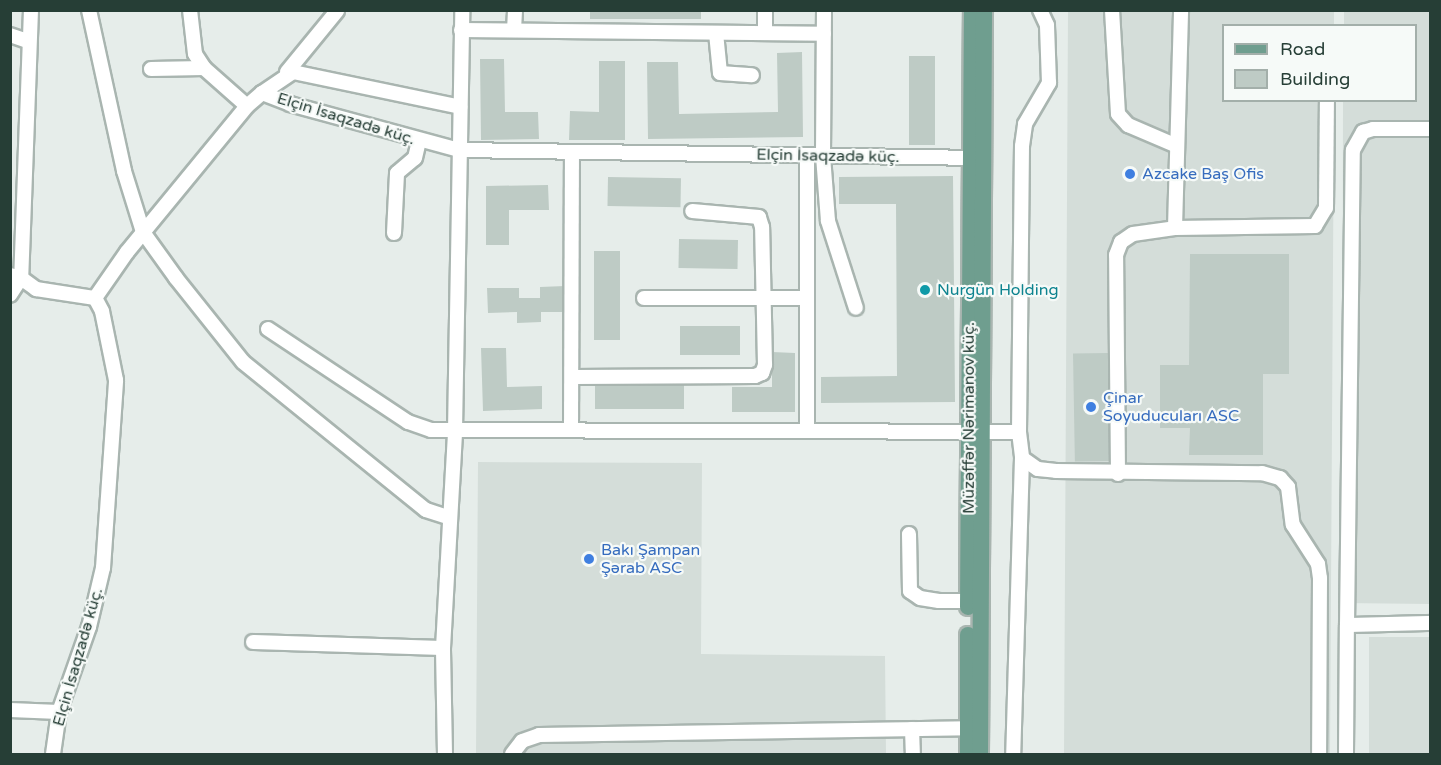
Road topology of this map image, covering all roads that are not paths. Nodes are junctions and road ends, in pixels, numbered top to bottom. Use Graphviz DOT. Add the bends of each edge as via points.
graph roads {
  1 [pos="31,10"];
  2 [pos="89,10"];
  3 [pos="190,10"];
  4 [pos="462,10"];
  5 [pos="515,10"];
  6 [pos="765,10"];
  7 [pos="824,10"];
  8 [pos="972,10"];
  9 [pos="984,10"];
  10 [pos="1040,10"];
  11 [pos="1112,10"];
  12 [pos="1181,10"];
  13 [pos="337,11"];
  14 [pos="462,30"];
  15 [pos="514,30"];
  16 [pos="716,33"];
  17 [pos="765,33"];
  18 [pos="824,34"];
  19 [pos="10,35"];
  20 [pos="27,40"];
  21 [pos="204,68"];
  22 [pos="152,69"];
  23 [pos="286,72"];
  24 [pos="752,75"];
  25 [pos="262,93"];
  26 [pos="1327,102"];
  27 [pos="247,106"];
  28 [pos="460,107"];
  29 [pos="1431,129"];
  30 [pos="419,141"];
  31 [pos="1177,146"];
  32 [pos="459,150"];
  33 [pos="572,154"];
  34 [pos="807,156"];
  35 [pos="823,156"];
  36 [pos="977,158"];
  37 [pos="692,211"];
  38 [pos="1175,228"];
  39 [pos="143,232"];
  40 [pos="394,233"];
  41 [pos="14,256"];
  42 [pos="16,277"];
  43 [pos="10,295"];
  44 [pos="763,297"];
  45 [pos="95,298"];
  46 [pos="644,298"];
  47 [pos="806,298"];
  48 [pos="856,308"];
  49 [pos="268,329"];
  50 [pos="574,377"];
  51 [pos="571,430"];
  52 [pos="807,430"];
  53 [pos="975,430"];
  54 [pos="455,431"];
  55 [pos="1019,432"];
  56 [pos="1022,458"];
  57 [pos="1118,474"];
  58 [pos="448,517"];
  59 [pos="909,534"];
  60 [pos="968,601"];
  61 [pos="1431,622"];
  62 [pos="1347,625"];
  63 [pos="254,642"];
  64 [pos="443,648"];
  65 [pos="10,710"];
  66 [pos="59,712"];
  67 [pos="968,728"];
  68 [pos="912,729"];
  69 [pos="52,754"];
  70 [pos="445,754"];
  71 [pos="512,754"];
  72 [pos="913,754"];
  73 [pos="968,754"];
  74 [pos="980,754"];
  75 [pos="1013,754"];
  76 [pos="1319,754"];
  77 [pos="1346,754"];
  1 -- 20 [label="street"];
  2 -- 39 [label="street" via="124,171"];
  3 -- 21 [label="street" via="195,54"];
  4 -- 14 [label="street"];
  5 -- 15 [label="street"];
  6 -- 17 [label="street"];
  7 -- 18 [label="street"];
  8 -- 36 [label="main road"];
  9 -- 36 [label="main road"];
  10 -- 55 [label="street" via="1047,25 1049,83 1025,124 1022,146"];
  11 -- 31 [label="street" via="1118,114 1128,125"];
  12 -- 31 [label="street"];
  13 -- 23 [label="street"];
  14 -- 15 [label="street"];
  14 -- 28 [label="street"];
  15 -- 16 [label="street"];
  16 -- 17 [label="street"];
  16 -- 24 [label="street" via="720,73"];
  17 -- 18 [label="street"];
  18 -- 35 [label="street"];
  19 -- 20 [label="street"];
  20 -- 41 [label="street"];
  21 -- 22 [label="street"];
  21 -- 27 [label="street"];
  23 -- 25 [label="street"];
  23 -- 28 [label="street"];
  25 -- 27 [label="street, Elçin İsaqzadə küç."];
  25 -- 30 [label="street, Elçin İsaqzadə küç."];
  26 -- 38 [label="street" via="1326,208 1315,226"];
  27 -- 39 [label="street, Elçin İsaqzadə küç."];
  28 -- 32 [label="street"];
  29 -- 62 [label="street" via="1372,129 1363,132 1353,150"];
  30 -- 32 [label="street, Elçin İsaqzadə küç."];
  30 -- 40 [label="street" via="415,158 397,173"];
  31 -- 38 [label="street"];
  32 -- 33 [label="street, Elçin İsaqzadə küç."];
  32 -- 54 [label="street"];
  33 -- 34 [label="street, Elçin İsaqzadə küç."];
  33 -- 50 [label="street"];
  34 -- 35 [label="street, Elçin İsaqzadə küç."];
  34 -- 47 [label="street"];
  35 -- 36 [label="street, Elçin İsaqzadə küç."];
  35 -- 48 [label="street" via="832,240"];
  36 -- 53 [label="main road"];
  37 -- 44 [label="street" via="759,217"];
  38 -- 57 [label="street" via="1133,234 1121,242 1116,255"];
  39 -- 45 [label="street, Elçin İsaqzadə küç."];
  39 -- 58 [label="street" via="212,328 243,362 426,510"];
  41 -- 42 [label="street"];
  42 -- 43 [label="street"];
  42 -- 45 [label="street" via="36,289"];
  44 -- 46 [label="street"];
  44 -- 47 [label="street"];
  44 -- 50 [label="street" via="765,365 755,376"];
  45 -- 66 [label="street, Elçin İsaqzadə küç." via="102,311 116,380 109,502 103,568 94,608"];
  47 -- 52 [label="street"];
  49 -- 54 [label="street" via="408,422 431,430"];
  50 -- 51 [label="street"];
  51 -- 52 [label="street"];
  51 -- 54 [label="street"];
  52 -- 53 [label="street"];
  53 -- 55 [label="street"];
  53 -- 60 [label="main road, Müzəffər Nərimanov küç."];
  53 -- 74 [label="main road"];
  54 -- 58 [label="street"];
  55 -- 56 [label="street"];
  56 -- 57 [label="street" via="1038,469"];
  56 -- 75 [label="street"];
  57 -- 76 [label="street" via="1262,473 1280,478 1288,487 1293,525 1317,564 1320,578"];
  58 -- 64 [label="street"];
  59 -- 60 [label="street" via="910,591 929,600"];
  60 -- 67 [label="main road, Müzəffər Nərimanov küç."];
  61 -- 62 [label="street"];
  62 -- 77 [label="street"];
  63 -- 64 [label="street"];
  64 -- 70 [label="street"];
  65 -- 66 [label="street"];
  66 -- 69 [label="street, Elçin İsaqzadə küç."];
  67 -- 68 [label="street"];
  67 -- 73 [label="main road, Müzəffər Nərimanov küç."];
  68 -- 71 [label="street" via="539,735 522,741"];
  68 -- 72 [label="street"];
}
